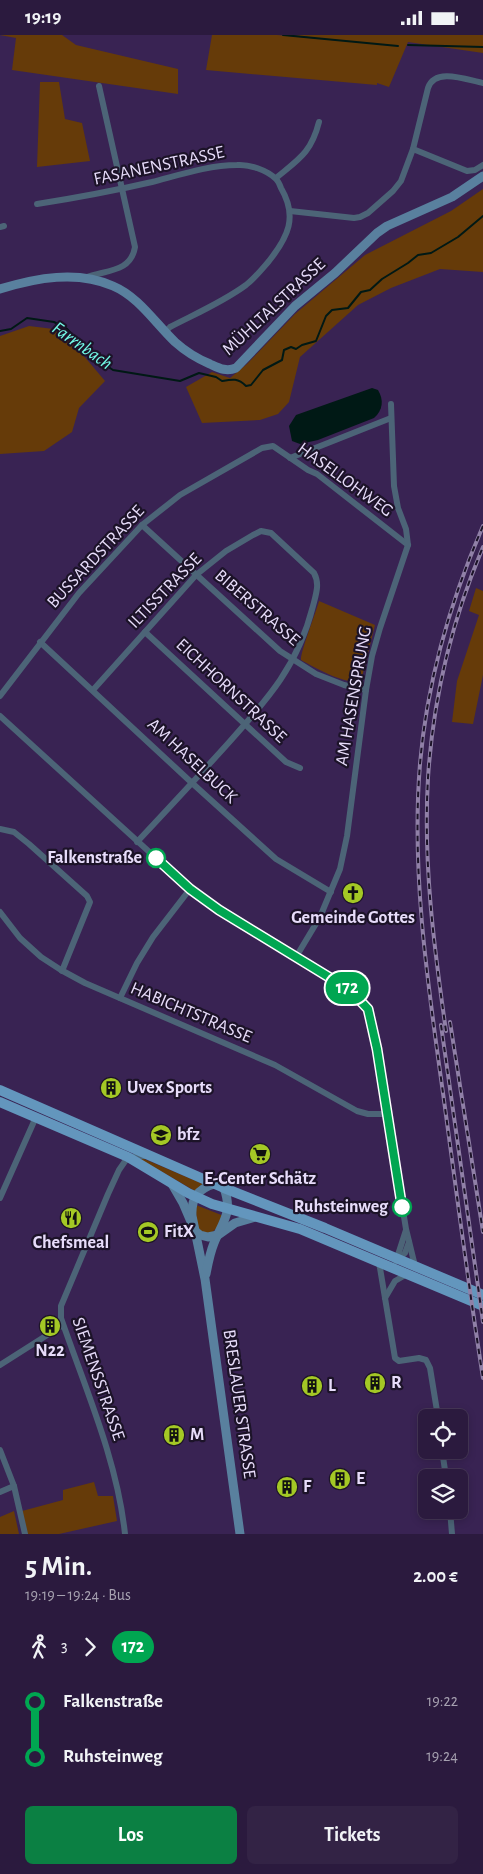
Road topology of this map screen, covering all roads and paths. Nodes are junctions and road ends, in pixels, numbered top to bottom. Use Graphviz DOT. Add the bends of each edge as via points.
graph roads {
  1 [pos="483,83"];
  2 [pos="98,86"];
  3 [pos="319,122"];
  4 [pos="413,149"];
  5 [pos="483,165"];
  6 [pos="483,176"];
  7 [pos="276,178"];
  8 [pos="123,189"];
  9 [pos="37,204"];
  10 [pos="290,211"];
  11 [pos="86,278"];
  12 [pos="0,289"];
  13 [pos="165,332"];
  14 [pos="391,404"];
  15 [pos="391,418"];
  16 [pos="262,448"];
  17 [pos="290,457"];
  18 [pos="142,525"];
  19 [pos="408,545"];
  20 [pos="196,575"];
  21 [pos="145,632"];
  22 [pos="40,642"];
  23 [pos="292,660"];
  24 [pos="93,690"];
  25 [pos="366,690"];
  26 [pos="0,696"];
  27 [pos="0,716"];
  28 [pos="245,725"];
  29 [pos="300,768"];
  30 [pos="192,783"];
  31 [pos="0,829"];
  32 [pos="137,841"];
  33 [pos="190,889"];
  34 [pos="331,892"];
  35 [pos="0,912"];
  36 [pos="296,957"];
  37 [pos="62,971"];
  38 [pos="120,998"];
  39 [pos="0,1090"];
  40 [pos="0,1102"];
  41 [pos="387,1114"];
  42 [pos="36,1117"];
  43 [pos="150,1156"];
  44 [pos="128,1157"];
  45 [pos="172,1183"];
  46 [pos="219,1186"];
  47 [pos="195,1196"];
  48 [pos="0,1198"];
  49 [pos="228,1209"];
  50 [pos="256,1217"];
  51 [pos="406,1229"];
  52 [pos="195,1231"];
  53 [pos="218,1235"];
  54 [pos="409,1241"];
  55 [pos="379,1262"];
  56 [pos="396,1263"];
  57 [pos="415,1266"];
  58 [pos="407,1273"];
  59 [pos="205,1279"];
  60 [pos="483,1295"];
  61 [pos="385,1298"];
  62 [pos="483,1306"];
  63 [pos="63,1325"];
  64 [pos="0,1365"];
  65 [pos="437,1409"];
  66 [pos="0,1450"];
  67 [pos="14,1486"];
  68 [pos="0,1492"];
  69 [pos="451,1519"];
  70 [pos="26,1534"];
  71 [pos="125,1534"];
  72 [pos="240,1534"];
  73 [pos="452,1534"];
  1 -- 4 [label="street" via="446,76 431,81"];
  2 -- 8 [label="street"];
  3 -- 7 [label="street" via="308,151"];
  4 -- 5 [label="street" via="467,171"];
  4 -- 10 [label="street" via="401,181 364,216 354,218"];
  6 -- 13 [label="main road, MÜHLTALSTRASSE" via="452,197 377,233 295,306 236,368 222,369 207,363"];
  7 -- 8 [label="street, FASANENSTRASSE" via="261,170 238,165 192,172"];
  7 -- 10 [label="street"];
  8 -- 9 [label="street, FASANENSTRASSE"];
  8 -- 11 [label="street" via="134,239 132,258 120,267"];
  10 -- 13 [label="street" via="284,240 252,280"];
  11 -- 12 [label="main road, MÜHLTALSTRASSE" via="45,279"];
  11 -- 13 [label="main road, MÜHLTALSTRASSE" via="121,290"];
  14 -- 15 [label="street"];
  15 -- 17 [label="street"];
  15 -- 19 [label="street" via="394,486"];
  16 -- 17 [label="street, HASELLOHWEG" via="273,446"];
  16 -- 18 [label="street, BUSSARDSTRASSE" via="180,495"];
  17 -- 19 [label="street, HASELLOHWEG" via="317,474"];
  18 -- 20 [label="street, BIBERSTRASSE"];
  18 -- 22 [label="street, BUSSARDSTRASSE" via="79,593"];
  19 -- 25 [label="street, AM HASENSPRUNG" via="380,628"];
  20 -- 21 [label="street, ILTISSTRASSE"];
  20 -- 23 [label="street, BIBERSTRASSE"];
  20 -- 23 [label="street, ILTISSTRASSE" via="253,535 261,531 271,533 318,580 309,621"];
  21 -- 24 [label="street, ILTISSTRASSE"];
  21 -- 28 [label="street, EICHHORNSTRASSE"];
  22 -- 24 [label="street, AM HASELBUCK"];
  22 -- 26 [label="street, BUSSARDSTRASSE"];
  23 -- 25 [label="street, BIBERSTRASSE" via="316,674"];
  23 -- 28 [label="street" via="275,689"];
  24 -- 30 [label="street, AM HASELBUCK"];
  25 -- 34 [label="street, AM HASENSPRUNG" via="347,836"];
  27 -- 32 [label="street"];
  28 -- 29 [label="street, EICHHORNSTRASSE" via="286,762"];
  28 -- 30 [label="street"];
  30 -- 32 [label="street"];
  30 -- 34 [label="street, AM HASELBUCK" via="276,859"];
  31 -- 37 [label="street" via="14,832 29,844 90,902"];
  32 -- 33 [label="street"];
  33 -- 36 [label="street"];
  33 -- 38 [label="street" via="153,937"];
  34 -- 36 [label="street, AM HASENSPRUNG"];
  35 -- 37 [label="street, HABICHTSTRASSE" via="20,938"];
  36 -- 41 [label="street" via="350,990 368,1009"];
  37 -- 38 [label="street, HABICHTSTRASSE"];
  38 -- 41 [label="street, HABICHTSTRASSE" via="276,1065 357,1111"];
  39 -- 43 [label="main road"];
  40 -- 42 [label="main road"];
  41 -- 51 [label="street"];
  42 -- 44 [label="main road"];
  42 -- 48 [label="street"];
  43 -- 44 [label="street"];
  43 -- 46 [label="main road"];
  44 -- 45 [label="main road"];
  44 -- 63 [label="street, SIEMENSSTRASSE" via="108,1194 61,1306"];
  45 -- 47 [label="main road"];
  45 -- 52 [label="main road, BRESLAUER STRASSE"];
  46 -- 47 [label="main road" via="205,1187"];
  46 -- 49 [label="main road" via="228,1200"];
  46 -- 56 [label="main road"];
  47 -- 49 [label="main road"];
  47 -- 52 [label="main road, BRESLAUER STRASSE" via="192,1208"];
  49 -- 50 [label="main road"];
  49 -- 53 [label="main road, BRESLAUER STRASSE"];
  50 -- 53 [label="main road" via="235,1223"];
  50 -- 55 [label="main road" via="300,1229"];
  51 -- 54 [label="street"];
  51 -- 56 [label="street"];
  52 -- 53 [label="main road" via="204,1236"];
  52 -- 59 [label="main road, BRESLAUER STRASSE"];
  53 -- 59 [label="main road, BRESLAUER STRASSE" via="210,1253"];
  54 -- 56 [label="street" via="405,1253"];
  54 -- 57 [label="street"];
  55 -- 56 [label="main road"];
  55 -- 61 [label="street"];
  56 -- 57 [label="main road"];
  56 -- 58 [label="main road"];
  57 -- 60 [label="main road"];
  58 -- 61 [label="street" via="395,1281"];
  58 -- 62 [label="main road"];
  59 -- 72 [label="main road, BRESLAUER STRASSE"];
  61 -- 65 [label="street" via="395,1358 398,1361 426,1360"];
  63 -- 64 [label="street"];
  63 -- 71 [label="street, SIEMENSSTRASSE" via="107,1452"];
  66 -- 67 [label="street"];
  67 -- 68 [label="street"];
  67 -- 70 [label="street"];
  69 -- 73 [label="street"];
}
